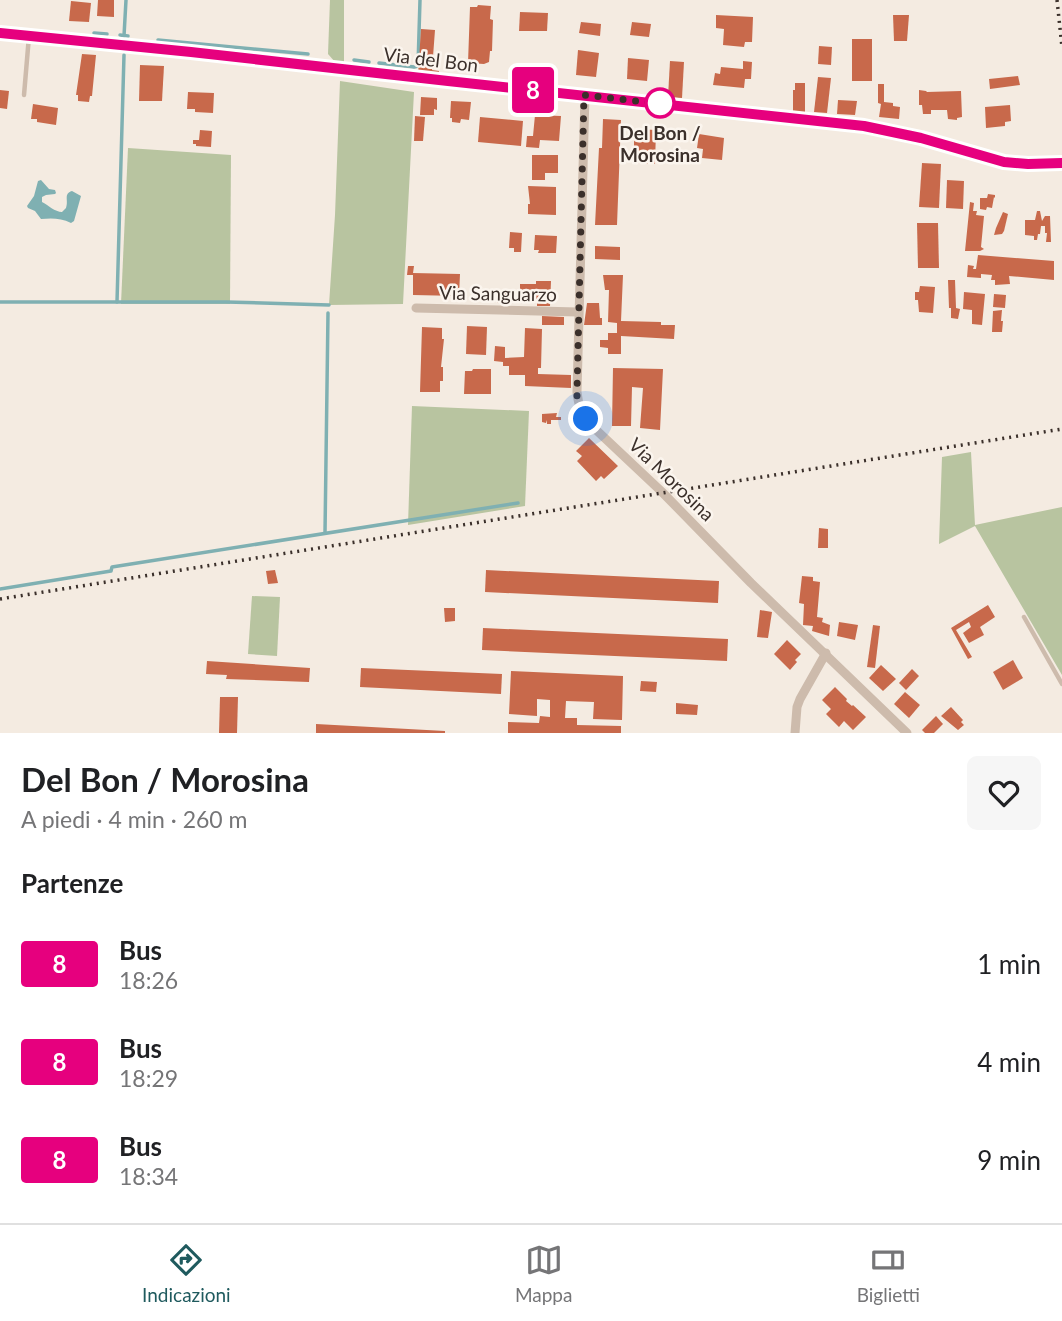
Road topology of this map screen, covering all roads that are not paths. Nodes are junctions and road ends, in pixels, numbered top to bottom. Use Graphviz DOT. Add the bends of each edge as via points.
graph roads {
  1 [pos="0,33"];
  2 [pos="29,35"];
  3 [pos="24,95"];
  4 [pos="584,95"];
  5 [pos="1062,163"];
  6 [pos="416,309"];
  7 [pos="578,312"];
  8 [pos="1024,617"];
  9 [pos="825,653"];
  10 [pos="1062,684"];
  11 [pos="798,732"];
  12 [pos="907,733"];
  1 -- 2 [label="street, Via del Bon"];
  2 -- 3 [label="lane"];
  2 -- 4 [label="street, Via del Bon"];
  4 -- 5 [label="street, Via del Bon" via="864,126 1004,162"];
  4 -- 7 [label="street, Via Morosina"];
  6 -- 7 [label="street, Via Sanguarzo"];
  7 -- 9 [label="street, Via Morosina" via="577,400 586,419"];
  8 -- 10 [label="lane"];
  9 -- 11 [label="street" via="797,707"];
  9 -- 12 [label="street, Via Morosina"];
}
